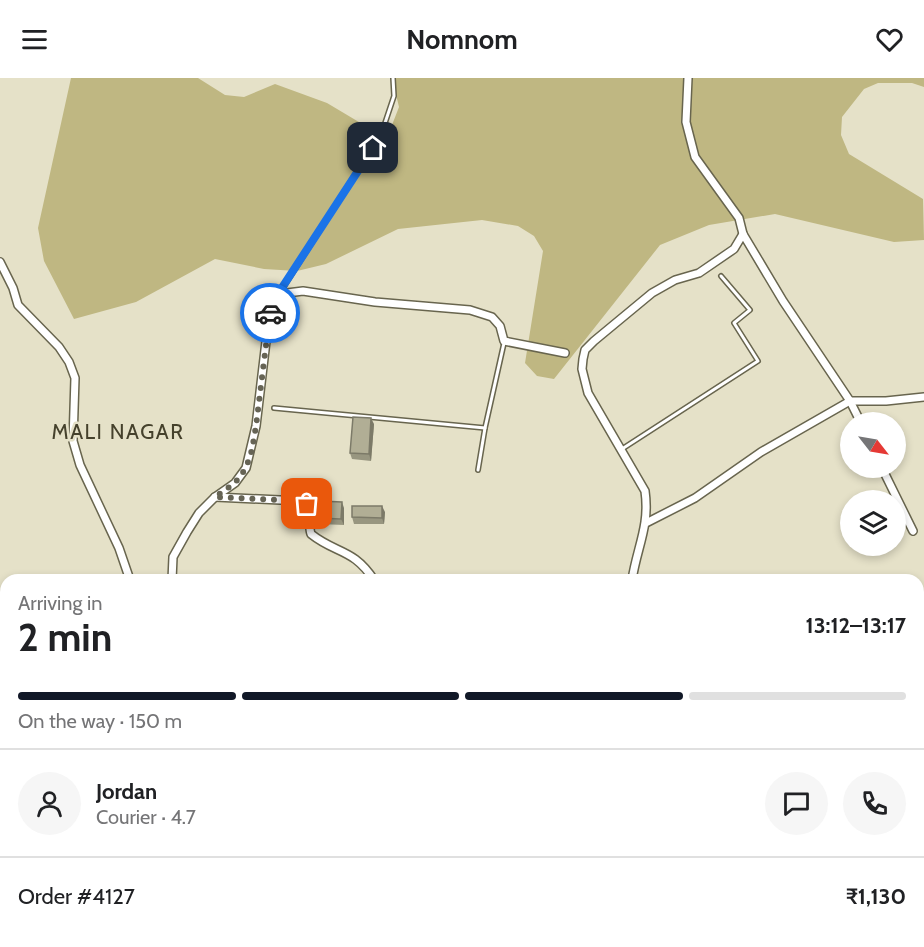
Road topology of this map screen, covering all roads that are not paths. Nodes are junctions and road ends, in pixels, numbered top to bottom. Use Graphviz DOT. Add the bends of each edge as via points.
graph roads {
  1 [pos="393,78"];
  2 [pos="688,78"];
  3 [pos="743,234"];
  4 [pos="0,262"];
  5 [pos="721,276"];
  6 [pos="279,294"];
  7 [pos="504,341"];
  8 [pos="565,353"];
  9 [pos="924,397"];
  10 [pos="850,401"];
  11 [pos="274,408"];
  12 [pos="856,412"];
  13 [pos="485,428"];
  14 [pos="622,449"];
  15 [pos="478,470"];
  16 [pos="887,478"];
  17 [pos="215,497"];
  18 [pos="645,523"];
  19 [pos="913,531"];
  20 [pos="128,574"];
  21 [pos="172,574"];
  22 [pos="369,574"];
  23 [pos="633,574"];
  1 -- 6 [label="lane" via="394,96 382,132"];
  2 -- 3 [label="street" via="686,122 695,157 739,218"];
  3 -- 10 [label="street"];
  3 -- 14 [label="street" via="734,249 699,273 652,293 585,350 582,369 588,393"];
  4 -- 20 [label="street" via="18,305 69,362 76,397 73,441"];
  5 -- 14 [label="lane" via="750,310 734,323 758,361"];
  6 -- 7 [label="street" via="303,291 470,310 492,317"];
  6 -- 17 [label="street" via="269,316 252,450 235,483"];
  7 -- 8 [label="street"];
  7 -- 13 [label="lane"];
  9 -- 10 [label="street"];
  10 -- 12 [label="street"];
  10 -- 18 [label="street" via="761,452 695,498"];
  11 -- 13 [label="lane"];
  13 -- 15 [label="lane"];
  14 -- 18 [label="street" via="645,491"];
  16 -- 19 [label="street"];
  17 -- 21 [label="street" via="199,513 173,556"];
  17 -- 22 [label="street" via="307,504 311,534 358,561"];
  18 -- 23 [label="street"];
}
